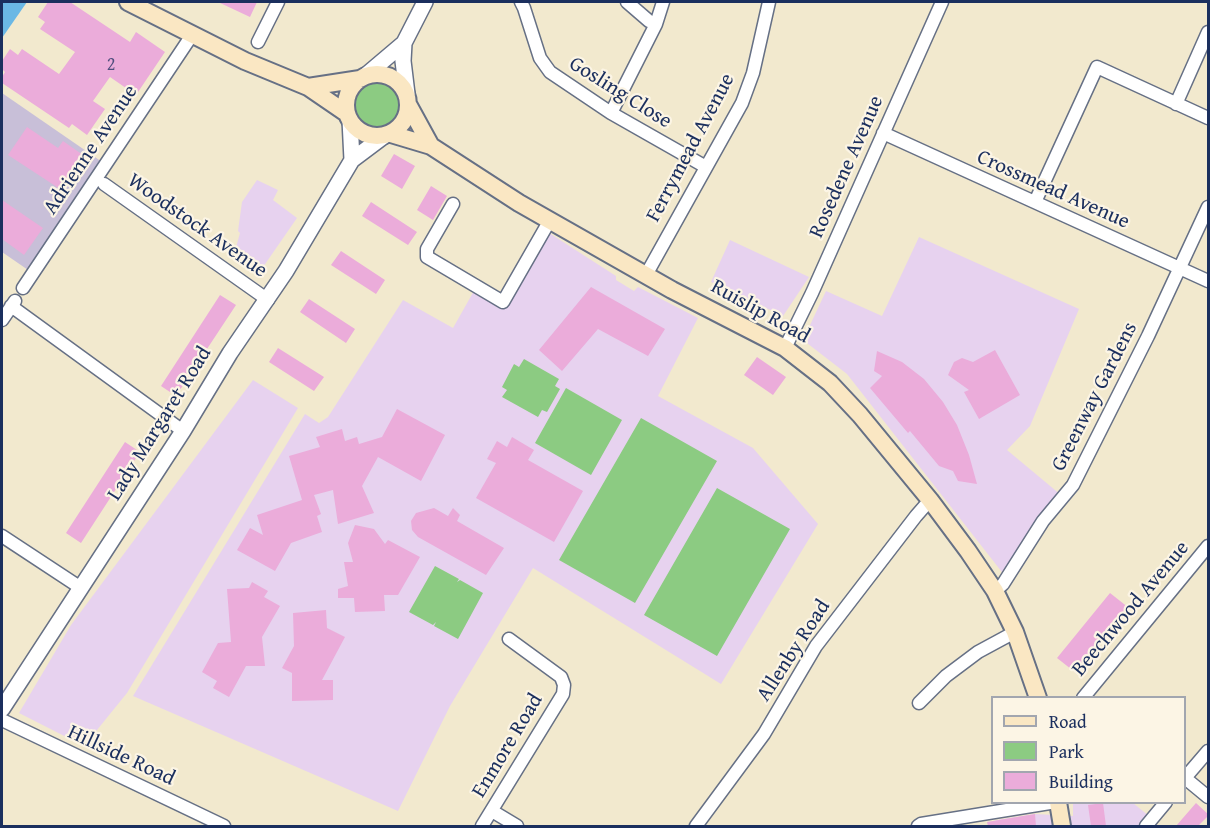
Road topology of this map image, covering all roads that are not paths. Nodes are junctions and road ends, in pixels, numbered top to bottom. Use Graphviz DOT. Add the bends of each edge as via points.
graph roads {
  1 [pos="128,2"];
  2 [pos="278,2"];
  3 [pos="425,2"];
  4 [pos="520,2"];
  5 [pos="627,2"];
  6 [pos="663,2"];
  7 [pos="769,2"];
  8 [pos="942,2"];
  9 [pos="656,24"];
  10 [pos="1209,32"];
  11 [pos="192,35"];
  12 [pos="258,42"];
  13 [pos="404,43"];
  14 [pos="363,77"];
  15 [pos="308,87"];
  16 [pos="408,99"];
  17 [pos="1176,104"];
  18 [pos="611,112"];
  19 [pos="348,117"];
  20 [pos="1209,118"];
  21 [pos="883,134"];
  22 [pos="387,135"];
  23 [pos="431,146"];
  24 [pos="352,160"];
  25 [pos="705,167"];
  26 [pos="104,184"];
  27 [pos="1035,202"];
  28 [pos="453,204"];
  29 [pos="1209,207"];
  30 [pos="550,220"];
  31 [pos="1180,268"];
  32 [pos="646,275"];
  33 [pos="1209,281"];
  34 [pos="23,288"];
  35 [pos="268,300"];
  36 [pos="7,310"];
  37 [pos="785,348"];
  38 [pos="183,431"];
  39 [pos="930,500"];
  40 [pos="2,536"];
  41 [pos="1209,546"];
  42 [pos="81,588"];
  43 [pos="995,591"];
  44 [pos="1016,632"];
  45 [pos="510,639"];
  46 [pos="1037,696"];
  47 [pos="1085,696"];
  48 [pos="919,703"];
  49 [pos="2,709"];
  50 [pos="2,720"];
  51 [pos="1209,751"];
  52 [pos="1186,777"];
  53 [pos="1186,779"];
  54 [pos="1209,797"];
  55 [pos="1045,804"];
  56 [pos="1057,804"];
  57 [pos="1164,804"];
  58 [pos="492,811"];
  59 [pos="224,826"];
  60 [pos="482,826"];
  61 [pos="517,826"];
  62 [pos="696,826"];
  63 [pos="918,826"];
  64 [pos="1062,826"];
  65 [pos="1146,826"];
  1 -- 11 [label="main road"];
  2 -- 12 [label="street"];
  3 -- 13 [label="street"];
  4 -- 18 [label="street, Gosling Close" via="540,58 550,72"];
  5 -- 9 [label="street"];
  6 -- 9 [label="street"];
  7 -- 25 [label="street, Ferrymead Avenue" via="742,103"];
  8 -- 21 [label="street, Rosedene Avenue"];
  9 -- 18 [label="street"];
  10 -- 17 [label="street"];
  11 -- 15 [label="main road"];
  11 -- 34 [label="street, Adrienne Avenue"];
  13 -- 14 [label="street"];
  13 -- 16 [label="street"];
  14 -- 15 [label="main road"];
  14 -- 16 [label="main road" via="390,77 399,83"];
  14 -- 19 [label="main road" via="349,91"];
  15 -- 19 [label="main road"];
  16 -- 22 [label="main road" via="405,120"];
  16 -- 23 [label="main road, Ruislip Road"];
  17 -- 20 [label="street"];
  17 -- 27 [label="street" via="1097,67"];
  18 -- 25 [label="street, Gosling Close"];
  19 -- 22 [label="main road" via="366,134"];
  19 -- 24 [label="street"];
  21 -- 27 [label="street, Crossmead Avenue"];
  21 -- 37 [label="street, Rosedene Avenue"];
  22 -- 23 [label="main road, Ruislip Road"];
  22 -- 24 [label="street, Lady Margaret Road"];
  23 -- 30 [label="main road, Ruislip Road"];
  24 -- 35 [label="street, Lady Margaret Road"];
  25 -- 32 [label="street, Ferrymead Avenue"];
  26 -- 35 [label="street, Woodstock Avenue"];
  27 -- 31 [label="street, Crossmead Avenue"];
  28 -- 30 [label="street" via="427,249 427,257 503,302"];
  29 -- 31 [label="street, Greenway Gardens"];
  30 -- 32 [label="main road, Ruislip Road"];
  31 -- 33 [label="street, Crossmead Avenue"];
  31 -- 43 [label="street, Greenway Gardens" via="1073,485"];
  32 -- 37 [label="main road, Ruislip Road"];
  35 -- 38 [label="street, Lady Margaret Road" via="230,353"];
  36 -- 38 [label="street"];
  37 -- 39 [label="main road, Ruislip Road" via="844,397"];
  38 -- 42 [label="street, Lady Margaret Road"];
  39 -- 43 [label="main road, Ruislip Road"];
  39 -- 62 [label="street, Allenby Road" via="816,646 764,734"];
  40 -- 42 [label="street"];
  41 -- 47 [label="street, Beechwood Avenue"];
  42 -- 49 [label="street, Lady Margaret Road"];
  43 -- 44 [label="main road, Ruislip Road"];
  44 -- 46 [label="main road, Ruislip Road"];
  44 -- 48 [label="street" via="978,652"];
  45 -- 58 [label="street, Enmore Road" via="561,677 564,685 563,694"];
  50 -- 59 [label="street, Hillside Road"];
  51 -- 52 [label="street"];
  53 -- 54 [label="street"];
  55 -- 63 [label="street"];
  56 -- 64 [label="main road"];
  57 -- 65 [label="street"];
  58 -- 60 [label="street, Enmore Road"];
  58 -- 61 [label="street"];
}
